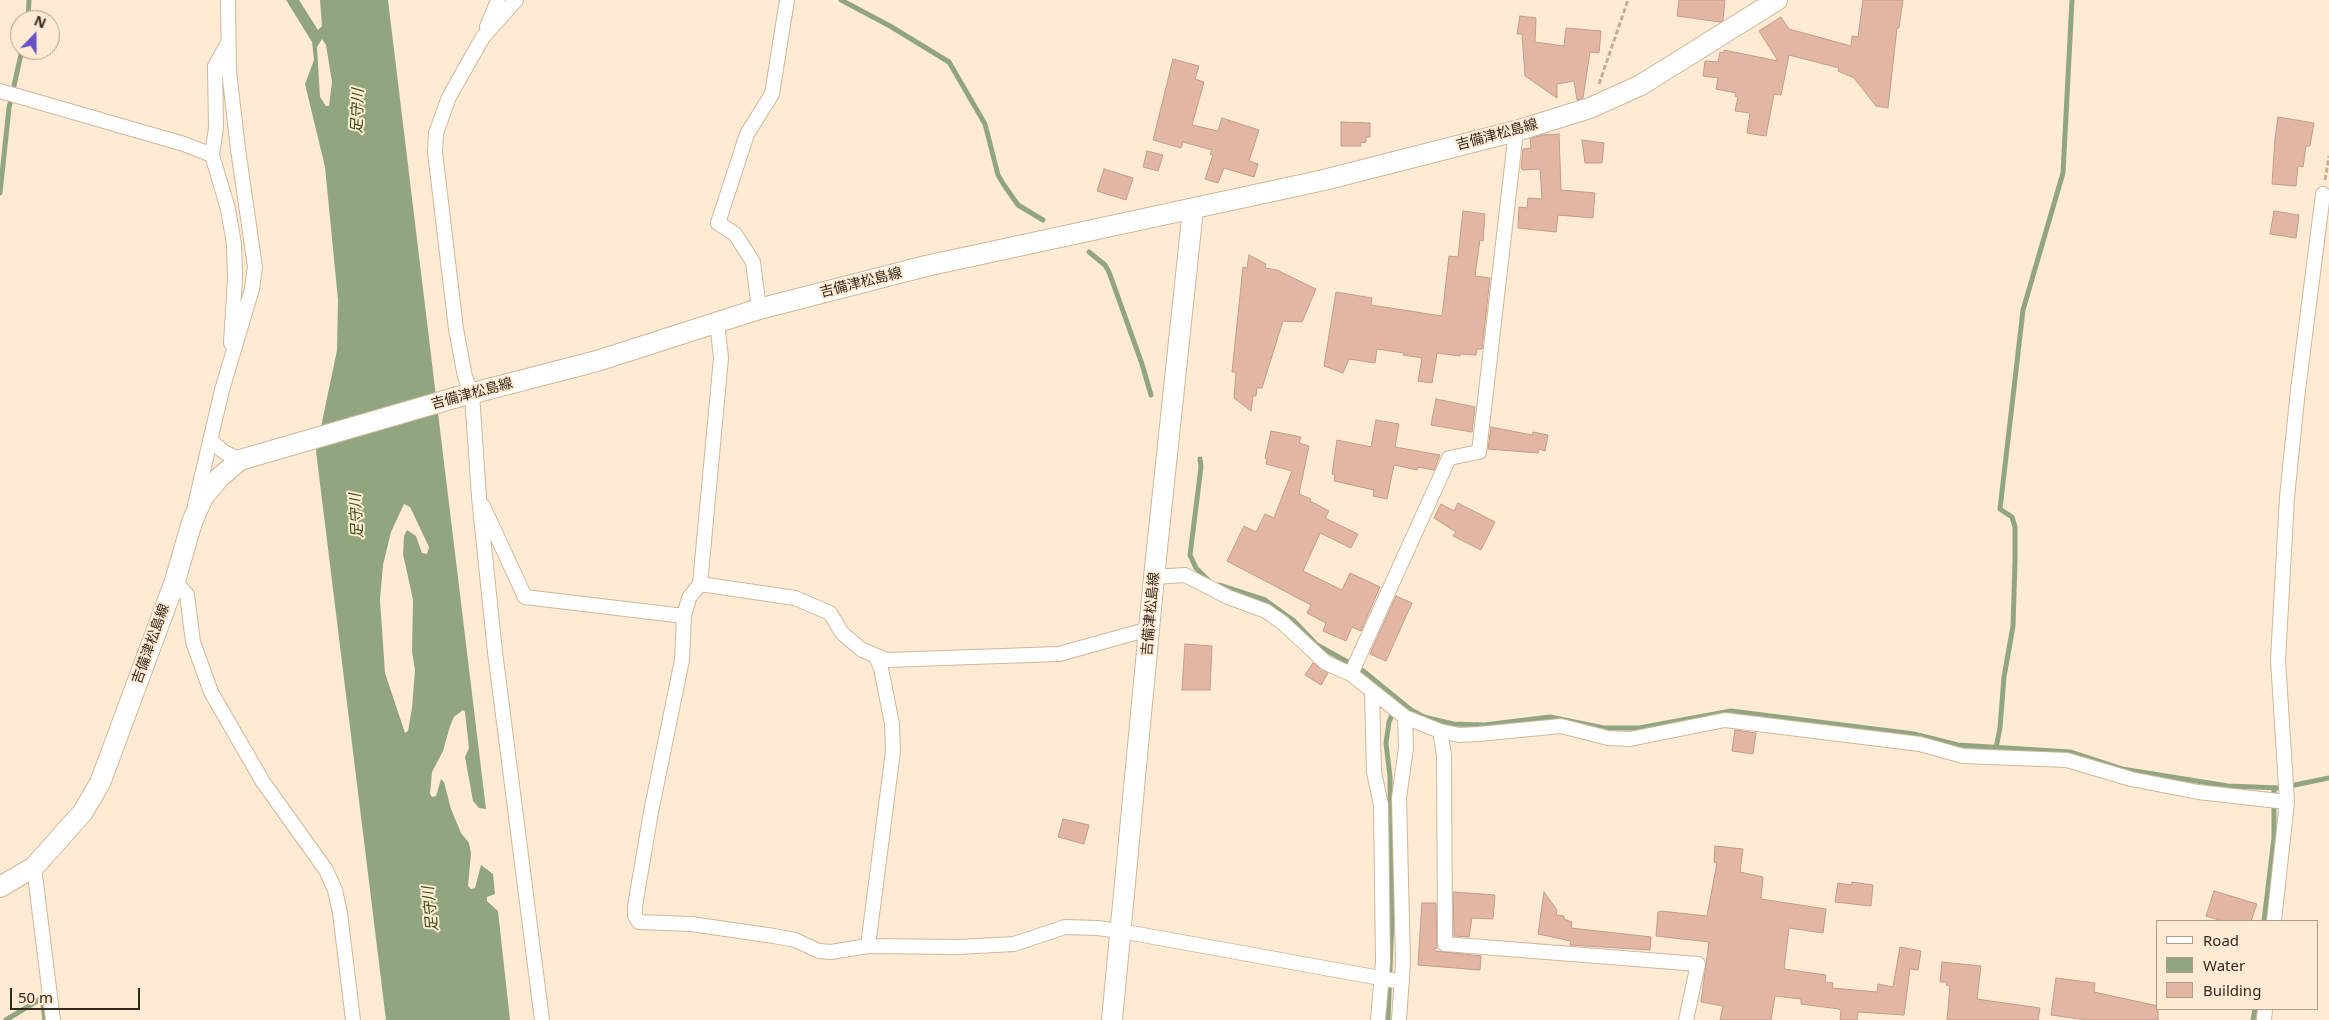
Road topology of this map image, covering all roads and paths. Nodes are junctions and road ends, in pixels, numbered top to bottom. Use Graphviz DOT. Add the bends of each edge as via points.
graph roads {
  1 [pos="228,0"];
  2 [pos="498,0"];
  3 [pos="516,0"];
  4 [pos="787,0"];
  5 [pos="1628,0"];
  6 [pos="1777,0"];
  7 [pos="483,36"];
  8 [pos="229,41"];
  9 [pos="8,94"];
  10 [pos="1590,108"];
  11 [pos="1516,131"];
  12 [pos="212,156"];
  13 [pos="2329,156"];
  14 [pos="2323,194"];
  15 [pos="1193,209"];
  16 [pos="759,309"];
  17 [pos="717,322"];
  18 [pos="232,356"];
  19 [pos="463,396"];
  20 [pos="210,440"];
  21 [pos="240,460"];
  22 [pos="479,497"];
  23 [pos="192,522"];
  24 [pos="1154,577"];
  25 [pos="175,581"];
  26 [pos="700,584"];
  27 [pos="684,616"];
  28 [pos="1149,629"];
  29 [pos="876,657"];
  30 [pos="1353,668"];
  31 [pos="1372,693"];
  32 [pos="1403,716"];
  33 [pos="1440,731"];
  34 [pos="2282,796"];
  35 [pos="34,867"];
  36 [pos="0,887"];
  37 [pos="2274,920"];
  38 [pos="1121,931"];
  39 [pos="868,946"];
  40 [pos="1382,978"];
  41 [pos="1402,982"];
  42 [pos="53,1020"];
  43 [pos="353,1020"];
  44 [pos="542,1020"];
  45 [pos="1112,1020"];
  46 [pos="1378,1020"];
  47 [pos="1399,1020"];
  48 [pos="1686,1020"];
  1 -- 8 [label="street"];
  2 -- 7 [label="street"];
  3 -- 7 [label="street"];
  4 -- 16 [label="street" via="772,94 747,134 718,223 735,234 753,262"];
  5 -- 10 [label="path"];
  6 -- 10 [label="main road, 吉備津松島線" via="1641,85"];
  7 -- 19 [label="street" via="449,98 436,133 435,152 456,329 465,377"];
  8 -- 12 [label="street" via="215,66 216,128"];
  8 -- 18 [label="street" via="238,149 255,266 252,289"];
  9 -- 12 [label="street" via="184,144"];
  10 -- 11 [label="main road, 吉備津松島線"];
  11 -- 15 [label="main road, 吉備津松島線" via="1324,180"];
  11 -- 30 [label="street" via="1479,452 1450,458"];
  12 -- 18 [label="street" via="228,209 234,244"];
  13 -- 14 [label="path"];
  14 -- 34 [label="street" via="2298,390 2280,608 2278,660"];
  15 -- 16 [label="main road, 吉備津松島線" via="935,264"];
  15 -- 24 [label="main road, 吉備津松島線"];
  16 -- 17 [label="main road, 吉備津松島線"];
  17 -- 19 [label="main road, 吉備津松島線" via="597,361"];
  17 -- 26 [label="street" via="721,358"];
  18 -- 20 [label="street"];
  19 -- 21 [label="main road, 吉備津松島線"];
  19 -- 22 [label="street"];
  20 -- 21 [label="street"];
  20 -- 23 [label="street"];
  21 -- 23 [label="main road, 吉備津松島線" via="220,476 203,497"];
  22 -- 27 [label="street" via="525,597"];
  22 -- 44 [label="street" via="494,652"];
  23 -- 25 [label="main road, 吉備津松島線"];
  24 -- 28 [label="main road, 吉備津松島線"];
  24 -- 30 [label="street" via="1186,575 1215,592 1266,611 1326,663"];
  25 -- 35 [label="main road, 吉備津松島線" via="100,783 83,812"];
  25 -- 43 [label="street" via="187,595 193,642 211,692 259,775 326,870 340,913"];
  26 -- 27 [label="street" via="689,598"];
  26 -- 29 [label="street" via="796,598 830,612 842,633"];
  27 -- 39 [label="street" via="682,660 651,812 635,916 639,922 691,924 781,937 831,952"];
  28 -- 29 [label="street" via="1058,654 906,661"];
  28 -- 38 [label="main road, 吉備津松島線"];
  29 -- 39 [label="street" via="892,724 893,751"];
  30 -- 31 [label="street"];
  31 -- 32 [label="street"];
  31 -- 40 [label="street" via="1374,772 1381,805"];
  32 -- 33 [label="street"];
  32 -- 41 [label="street" via="1406,748 1399,798"];
  33 -- 34 [label="street" via="1459,735 1561,726 1608,738 1630,739 1725,720 1920,744 1963,756 2067,760 2132,780 2198,792"];
  33 -- 48 [label="street" via="1444,755 1445,944 1698,964"];
  34 -- 37 [label="street"];
  35 -- 36 [label="main road, 吉備津松島線"];
  35 -- 42 [label="street"];
  38 -- 39 [label="street" via="1065,927 1014,944"];
  38 -- 40 [label="street"];
  38 -- 45 [label="main road, 吉備津松島線"];
  40 -- 41 [label="street"];
  40 -- 46 [label="street"];
  41 -- 47 [label="street"];
}
